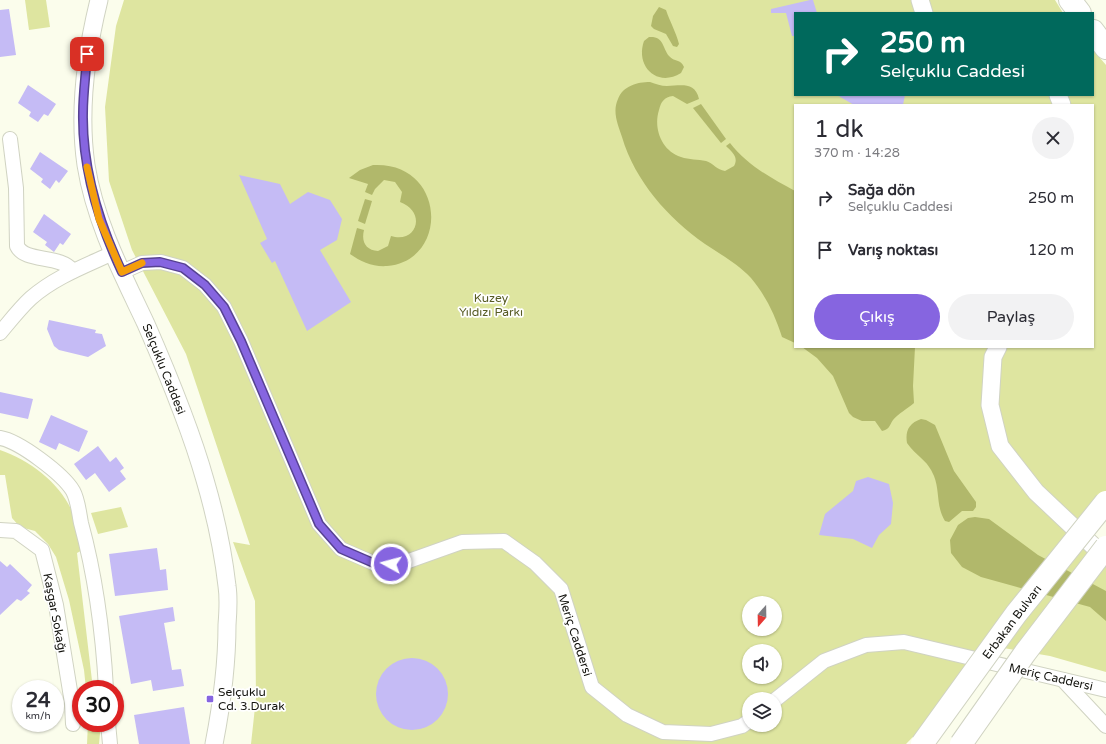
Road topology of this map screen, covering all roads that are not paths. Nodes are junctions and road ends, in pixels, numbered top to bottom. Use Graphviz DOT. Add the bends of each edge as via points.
graph roads {
  1 [pos="99,0"];
  2 [pos="920,0"];
  3 [pos="1070,0"];
  4 [pos="924,12"];
  5 [pos="1079,12"];
  6 [pos="1094,32"];
  7 [pos="1106,48"];
  8 [pos="10,139"];
  9 [pos="113,253"];
  10 [pos="73,271"];
  11 [pos="122,272"];
  12 [pos="0,333"];
  13 [pos="998,348"];
  14 [pos="0,438"];
  15 [pos="1106,502"];
  16 [pos="0,530"];
  17 [pos="1106,547"];
  18 [pos="1106,558"];
  19 [pos="106,680"];
  20 [pos="1063,680"];
  21 [pos="1106,690"];
  22 [pos="782,694"];
  23 [pos="72,703"];
  24 [pos="742,726"];
  25 [pos="1106,726"];
  26 [pos="109,732"];
  27 [pos="110,744"];
  28 [pos="214,744"];
  29 [pos="922,744"];
  30 [pos="961,744"];
  1 -- 9 [label="street, Selçuklu Caddesi" via="87,54 84,140 92,192 99,219"];
  2 -- 4 [label="street"];
  3 -- 5 [label="highway"];
  6 -- 7 [label="highway"];
  8 -- 10 [label="street" via="16,188 17,246 26,254 62,262"];
  9 -- 10 [label="street"];
  9 -- 11 [label="street, Selçuklu Caddesi"];
  10 -- 12 [label="street" via="32,297"];
  11 -- 24 [label="street, Meriç Caddersi" via="142,263 160,262 183,268 205,285 224,307 319,524 341,549 378,565 403,563 462,542 504,541 535,563 561,589 592,687 627,714 663,732 711,734"];
  11 -- 28 [label="street, Selçuklu Caddesi" via="188,428 205,479 221,550 227,588 227,638 224,695"];
  13 -- 18 [label="street" via="993,357 990,405 1000,446 1036,492"];
  14 -- 19 [label="street" via="10,440 46,463 73,491 91,558 104,643"];
  15 -- 29 [label="highway, Erbakan Bulvarı, bridge" via="1016,614"];
  16 -- 23 [label="street, Kaşgar Sokağı" via="16,531 42,550 56,605"];
  17 -- 30 [label="highway, bridge" via="1025,653"];
  20 -- 21 [label="street, Meriç Caddersi"];
  20 -- 22 [label="street, Meriç Caddersi" via="904,642 866,645 824,661"];
  20 -- 25 [label="street"];
  26 -- 27 [label="street"];
}
